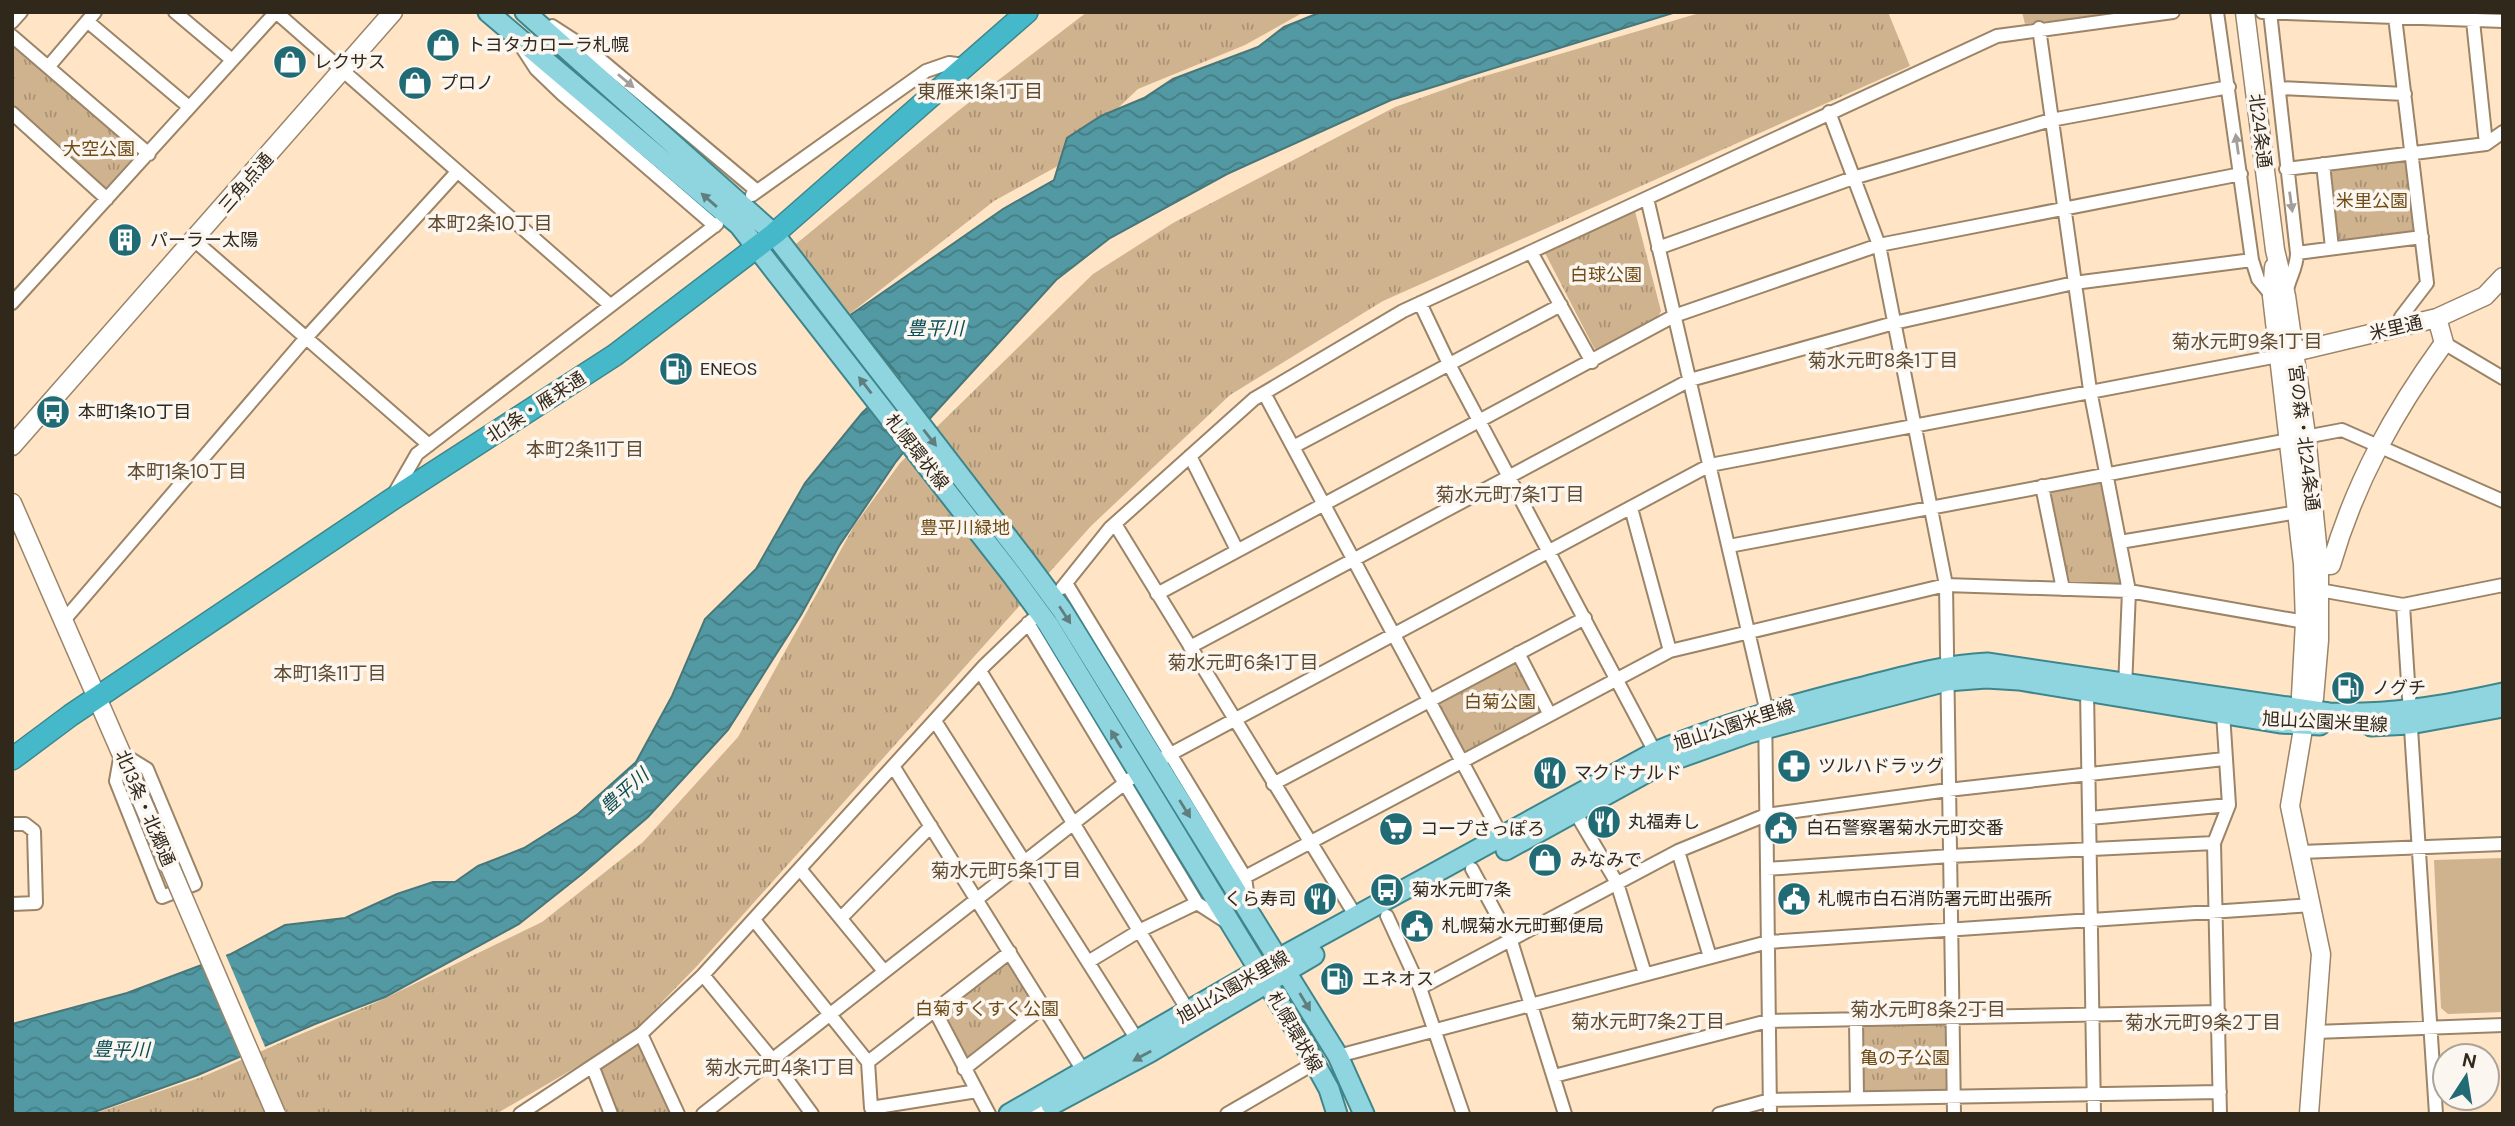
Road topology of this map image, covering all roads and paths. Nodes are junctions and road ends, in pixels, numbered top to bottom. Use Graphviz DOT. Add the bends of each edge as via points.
graph roads {
  1 [pos="21,12"];
  2 [pos="175,12"];
  3 [pos="276,12"];
  4 [pos="393,12"];
  5 [pos="488,12"];
  6 [pos="525,12"];
  7 [pos="531,12"];
  8 [pos="1027,12"];
  9 [pos="2173,12"];
  10 [pos="2216,12"];
  11 [pos="2245,12"];
  12 [pos="2261,12"];
  13 [pos="2270,12"];
  14 [pos="91,17"];
  15 [pos="2395,17"];
  16 [pos="2473,21"];
  17 [pos="2503,21"];
  18 [pos="12,22"];
  19 [pos="2039,28"];
  20 [pos="12,36"];
  21 [pos="515,36"];
  22 [pos="232,60"];
  23 [pos="964,65"];
  24 [pos="49,66"];
  25 [pos="344,72"];
  26 [pos="2229,87"];
  27 [pos="2279,88"];
  28 [pos="2405,94"];
  29 [pos="189,107"];
  30 [pos="1829,112"];
  31 [pos="12,113"];
  32 [pos="2051,120"];
  33 [pos="2503,132"];
  34 [pos="2486,144"];
  35 [pos="2413,153"];
  36 [pos="149,154"];
  37 [pos="2323,164"];
  38 [pos="2286,169"];
  39 [pos="457,172"];
  40 [pos="2241,174"];
  41 [pos="1853,177"];
  42 [pos="1647,198"];
  43 [pos="107,199"];
  44 [pos="2063,207"];
  45 [pos="2423,237"];
  46 [pos="195,241"];
  47 [pos="766,241"];
  48 [pos="1879,245"];
  49 [pos="1658,248"];
  50 [pos="2332,248"];
  51 [pos="2275,250"];
  52 [pos="1531,253"];
  53 [pos="2297,253"];
  54 [pos="2252,260"];
  55 [pos="791,274"];
  56 [pos="2503,277"];
  57 [pos="2074,283"];
  58 [pos="2279,296"];
  59 [pos="14,299"];
  60 [pos="1420,303"];
  61 [pos="610,305"];
  62 [pos="1562,305"];
  63 [pos="1674,316"];
  64 [pos="2438,318"];
  65 [pos="1894,323"];
  66 [pos="2403,326"];
  67 [pos="306,340"];
  68 [pos="2444,343"];
  69 [pos="2286,354"];
  70 [pos="1592,362"];
  71 [pos="1450,366"];
  72 [pos="2503,378"];
  73 [pos="1690,380"];
  74 [pos="2090,390"];
  75 [pos="1264,394"];
  76 [pos="1481,421"];
  77 [pos="1914,425"];
  78 [pos="2298,437"];
  79 [pos="429,445"];
  80 [pos="12,446"];
  81 [pos="2377,446"];
  82 [pos="1293,447"];
  83 [pos="1190,456"];
  84 [pos="1710,465"];
  85 [pos="2106,473"];
  86 [pos="1509,475"];
  87 [pos="2042,486"];
  88 [pos="391,500"];
  89 [pos="2503,501"];
  90 [pos="12,503"];
  91 [pos="1324,505"];
  92 [pos="1930,507"];
  93 [pos="1631,508"];
  94 [pos="2298,512"];
  95 [pos="1115,524"];
  96 [pos="2120,541"];
  97 [pos="1729,546"];
  98 [pos="1237,550"];
  99 [pos="1549,551"];
  100 [pos="1353,560"];
  101 [pos="2311,564"];
  102 [pos="1945,584"];
  103 [pos="2503,585"];
  104 [pos="2063,589"];
  105 [pos="2312,589"];
  106 [pos="2129,591"];
  107 [pos="1157,594"];
  108 [pos="2403,605"];
  109 [pos="1585,618"];
  110 [pos="65,619"];
  111 [pos="2305,622"];
  112 [pos="1749,633"];
  113 [pos="1392,635"];
  114 [pos="1190,647"];
  115 [pos="1670,651"];
  116 [pos="1518,653"];
  117 [pos="980,671"];
  118 [pos="1947,673"];
  119 [pos="1617,679"];
  120 [pos="2125,690"];
  121 [pos="2087,691"];
  122 [pos="2503,693"];
  123 [pos="99,696"];
  124 [pos="1428,701"];
  125 [pos="2503,707"];
  126 [pos="2223,713"];
  127 [pos="1550,715"];
  128 [pos="2305,718"];
  129 [pos="2409,718"];
  130 [pos="1234,719"];
  131 [pos="935,721"];
  132 [pos="1765,721"];
  133 [pos="1655,752"];
  134 [pos="121,753"];
  135 [pos="1167,755"];
  136 [pos="2224,759"];
  137 [pos="12,760"];
  138 [pos="1461,762"];
  139 [pos="893,766"];
  140 [pos="2090,775"];
  141 [pos="1127,781"];
  142 [pos="1273,784"];
  143 [pos="1948,790"];
  144 [pos="2229,805"];
  145 [pos="1575,812"];
  146 [pos="1766,815"];
  147 [pos="2090,818"];
  148 [pos="1072,823"];
  149 [pos="12,824"];
  150 [pos="931,825"];
  151 [pos="1310,843"];
  152 [pos="1505,843"];
  153 [pos="2214,843"];
  154 [pos="2503,844"];
  155 [pos="2419,847"];
  156 [pos="2091,850"];
  157 [pos="1678,851"];
  158 [pos="2301,852"];
  159 [pos="1950,856"];
  160 [pos="1024,861"];
  161 [pos="800,869"];
  162 [pos="1472,869"];
  163 [pos="1767,869"];
  164 [pos="1245,877"];
  165 [pos="1617,883"];
  166 [pos="976,898"];
  167 [pos="1197,903"];
  168 [pos="12,904"];
  169 [pos="2313,905"];
  170 [pos="2217,913"];
  171 [pos="1251,916"];
  172 [pos="1387,916"];
  173 [pos="841,918"];
  174 [pos="1357,918"];
  175 [pos="754,920"];
  176 [pos="2092,920"];
  177 [pos="1228,923"];
  178 [pos="1951,929"];
  179 [pos="1139,931"];
  180 [pos="1511,941"];
  181 [pos="1768,942"];
  182 [pos="1010,952"];
  183 [pos="1710,957"];
  184 [pos="1088,962"];
  185 [pos="1282,965"];
  186 [pos="883,970"];
  187 [pos="1645,974"];
  188 [pos="703,975"];
  189 [pos="1262,976"];
  190 [pos="1420,988"];
  191 [pos="1532,1005"];
  192 [pos="1043,1007"];
  193 [pos="934,1009"];
  194 [pos="1189,1012"];
  195 [pos="2219,1012"];
  196 [pos="827,1014"];
  197 [pos="2094,1015"];
  198 [pos="1952,1018"];
  199 [pos="1856,1019"];
  200 [pos="1768,1021"];
  201 [pos="2503,1025"];
  202 [pos="2429,1028"];
  203 [pos="1436,1030"];
  204 [pos="2315,1032"];
  205 [pos="641,1034"];
  206 [pos="1138,1041"];
  207 [pos="1338,1056"];
  208 [pos="772,1059"];
  209 [pos="868,1062"];
  210 [pos="1313,1064"];
  211 [pos="593,1068"];
  212 [pos="964,1069"];
  213 [pos="1084,1072"];
  214 [pos="1554,1076"];
  215 [pos="977,1091"];
  216 [pos="2220,1092"];
  217 [pos="2094,1093"];
  218 [pos="1954,1097"];
  219 [pos="1857,1098"];
  220 [pos="1770,1100"];
  221 [pos="537,1109"];
  222 [pos="1037,1110"];
  223 [pos="1236,1111"];
  224 [pos="276,1114"];
  225 [pos="520,1114"];
  226 [pos="611,1114"];
  227 [pos="678,1114"];
  228 [pos="703,1114"];
  229 [pos="812,1114"];
  230 [pos="989,1114"];
  231 [pos="1009,1114"];
  232 [pos="1337,1114"];
  233 [pos="1364,1114"];
  234 [pos="1463,1114"];
  235 [pos="1566,1114"];
  236 [pos="1719,1114"];
  237 [pos="1770,1114"];
  238 [pos="1954,1114"];
  239 [pos="2094,1114"];
  240 [pos="2220,1114"];
  241 [pos="2309,1114"];
  242 [pos="2436,1114"];
  1 -- 18 [label="street"];
  2 -- 22 [label="street"];
  3 -- 22 [label="street"];
  3 -- 25 [label="street"];
  4 -- 25 [label="street, 三角点通"];
  5 -- 21 [label="main road, 札幌環状線"];
  6 -- 47 [label="main road, 札幌環状線"];
  7 -- 23 [label="street, one-way" via="589,50 754,193 926,71 949,63"];
  8 -- 23 [label="highway, 北1条・雁来通"];
  9 -- 19 [label="street"];
  10 -- 26 [label="street"];
  11 -- 51 [label="street, 北24条通"];
  12 -- 13 [label="street"];
  13 -- 15 [label="street"];
  13 -- 27 [label="street"];
  14 -- 24 [label="street"];
  14 -- 29 [label="street"];
  15 -- 16 [label="street"];
  15 -- 28 [label="street"];
  16 -- 17 [label="street"];
  16 -- 34 [label="street"];
  19 -- 30 [label="street" via="1997,36"];
  19 -- 32 [label="street"];
  20 -- 24 [label="street"];
  47 -- 21 [label="main road, 札幌環状線, one-way" via="738,225"];
  21 -- 61 [label="street" via="536,69 562,94 716,225"];
  22 -- 29 [label="street"];
  23 -- 47 [label="highway, 北1条・雁来通"];
  24 -- 36 [label="street"];
  25 -- 39 [label="street"];
  25 -- 46 [label="street, 三角点通"];
  26 -- 32 [label="street"];
  40 -- 26 [label="street, one-way"];
  27 -- 28 [label="street"];
  27 -- 38 [label="street"];
  28 -- 35 [label="street"];
  29 -- 36 [label="street"];
  30 -- 41 [label="street"];
  30 -- 42 [label="street"];
  31 -- 43 [label="street"];
  32 -- 41 [label="street"];
  32 -- 44 [label="street"];
  33 -- 34 [label="street"];
  34 -- 35 [label="street"];
  35 -- 37 [label="street"];
  35 -- 45 [label="street"];
  36 -- 43 [label="street"];
  37 -- 38 [label="street"];
  37 -- 50 [label="street"];
  38 -- 53 [label="street, one-way"];
  39 -- 61 [label="street"];
  39 -- 67 [label="street"];
  40 -- 44 [label="street"];
  40 -- 54 [label="street"];
  41 -- 48 [label="street"];
  41 -- 49 [label="street"];
  42 -- 49 [label="street"];
  42 -- 52 [label="street"];
  43 -- 59 [label="street"];
  44 -- 48 [label="street"];
  44 -- 57 [label="street"];
  45 -- 50 [label="street"];
  45 -- 66 [label="street" via="2427,283 2401,317"];
  46 -- 67 [label="street"];
  46 -- 80 [label="street, 三角点通"];
  47 -- 55 [label="main road, 札幌環状線"];
  47 -- 88 [label="highway, 北1条・雁来通" via="615,355"];
  48 -- 63 [label="street"];
  48 -- 65 [label="street"];
  49 -- 63 [label="street"];
  50 -- 53 [label="street"];
  51 -- 58 [label="street, 宮の森・北24条通"];
  52 -- 60 [label="street"];
  52 -- 62 [label="street"];
  53 -- 58 [label="street" via="2295,271"];
  54 -- 57 [label="street"];
  54 -- 58 [label="street" via="2258,279"];
  55 -- 171 [label="main road, 札幌環状線, one-way" via="1062,610"];
  177 -- 55 [label="main road, 札幌環状線, one-way" via="1048,625"];
  56 -- 64 [label="street, 米里通" via="2485,296"];
  57 -- 65 [label="street"];
  57 -- 74 [label="street"];
  58 -- 69 [label="street, 宮の森・北24条通"];
  60 -- 71 [label="street"];
  60 -- 75 [label="street"];
  61 -- 79 [label="street"];
  62 -- 70 [label="street"];
  62 -- 71 [label="street"];
  63 -- 70 [label="street"];
  63 -- 73 [label="street"];
  64 -- 66 [label="street, 米里通"];
  64 -- 68 [label="street"];
  65 -- 73 [label="street"];
  65 -- 77 [label="street"];
  66 -- 69 [label="street, 米里通"];
  67 -- 79 [label="street"];
  67 -- 110 [label="street"];
  68 -- 72 [label="street"];
  68 -- 81 [label="street"];
  69 -- 74 [label="street"];
  69 -- 78 [label="street, 宮の森・北24条通"];
  70 -- 76 [label="street"];
  71 -- 76 [label="street"];
  71 -- 82 [label="street"];
  73 -- 84 [label="street"];
  73 -- 86 [label="street"];
  74 -- 77 [label="street"];
  74 -- 85 [label="street"];
  75 -- 82 [label="street"];
  75 -- 83 [label="street"];
  76 -- 86 [label="street"];
  76 -- 91 [label="street"];
  77 -- 84 [label="street"];
  77 -- 92 [label="street"];
  78 -- 81 [label="street" via="2342,430"];
  78 -- 85 [label="street"];
  78 -- 94 [label="street, 宮の森・北24条通"];
  78 -- 101 [label="street, 宮の森・北24条通"];
  79 -- 88 [label="street" via="417,454"];
  81 -- 89 [label="street"];
  81 -- 101 [label="street" via="2331,565"];
  82 -- 91 [label="street"];
  83 -- 95 [label="street"];
  83 -- 98 [label="street"];
  84 -- 93 [label="street"];
  84 -- 97 [label="street"];
  85 -- 87 [label="street"];
  85 -- 96 [label="street"];
  86 -- 99 [label="street"];
  86 -- 100 [label="street"];
  87 -- 92 [label="street"];
  87 -- 104 [label="street"];
  88 -- 123 [label="highway, 北1条・雁来通"];
  90 -- 110 [label="street, 北13条・北郷通"];
  91 -- 98 [label="street"];
  91 -- 100 [label="street"];
  92 -- 97 [label="street"];
  92 -- 102 [label="street"];
  93 -- 99 [label="street"];
  93 -- 115 [label="street"];
  94 -- 96 [label="street"];
  94 -- 101 [label="street, 宮の森・北24条通"];
  95 -- 107 [label="street"];
  95 -- 135 [label="street" via="1064,585"];
  96 -- 106 [label="street"];
  97 -- 112 [label="street"];
  98 -- 107 [label="street"];
  99 -- 109 [label="street"];
  99 -- 113 [label="street"];
  100 -- 113 [label="street"];
  100 -- 114 [label="street"];
  101 -- 105 [label="street, 宮の森・北24条通"];
  102 -- 104 [label="street"];
  102 -- 112 [label="street"];
  102 -- 118 [label="street"];
  103 -- 108 [label="street"];
  104 -- 106 [label="street"];
  105 -- 108 [label="street"];
  105 -- 111 [label="street, 宮の森・北24条通"];
  105 -- 128 [label="street, 宮の森・北24条通" via="2314,698"];
  106 -- 111 [label="street"];
  106 -- 120 [label="street"];
  107 -- 114 [label="street"];
  108 -- 129 [label="street"];
  109 -- 116 [label="street"];
  109 -- 119 [label="street"];
  110 -- 123 [label="street, 北13条・北郷通"];
  111 -- 128 [label="street, 宮の森・北24条通" via="2301,696"];
  112 -- 115 [label="street"];
  112 -- 132 [label="street"];
  113 -- 124 [label="street"];
  113 -- 130 [label="street"];
  114 -- 130 [label="street"];
  115 -- 119 [label="street"];
  116 -- 124 [label="street"];
  116 -- 127 [label="street"];
  117 -- 131 [label="street"];
  117 -- 141 [label="street" via="1030,622"];
  117 -- 148 [label="street"];
  118 -- 120 [label="main road, 旭山公園米里線" via="2007,664"];
  118 -- 121 [label="main road, 旭山公園米里線"];
  118 -- 132 [label="main road, 旭山公園米里線"];
  118 -- 143 [label="street"];
  119 -- 127 [label="street"];
  119 -- 133 [label="street"];
  120 -- 121 [label="main road, 旭山公園米里線"];
  120 -- 126 [label="main road, 旭山公園米里線"];
  120 -- 128 [label="main road, 旭山公園米里線"];
  121 -- 140 [label="street"];
  122 -- 129 [label="main road, 旭山公園米里線"];
  123 -- 134 [label="street, 北13条・北郷通"];
  123 -- 137 [label="highway, 北1条・雁来通"];
  124 -- 138 [label="street"];
  124 -- 142 [label="street"];
  125 -- 129 [label="main road, 旭山公園米里線"];
  126 -- 128 [label="main road, 旭山公園米里線"];
  126 -- 136 [label="street"];
  127 -- 138 [label="street"];
  128 -- 129 [label="main road, 旭山公園米里線" via="2367,714"];
  128 -- 158 [label="street" via="2290,806"];
  129 -- 155 [label="street"];
  130 -- 135 [label="street"];
  130 -- 142 [label="street"];
  131 -- 139 [label="street"];
  131 -- 160 [label="street"];
  132 -- 133 [label="main road, 旭山公園米里線" via="1703,732"];
  132 -- 145 [label="main road, 旭山公園米里線" via="1662,764"];
  132 -- 146 [label="street"];
  133 -- 152 [label="main road, 旭山公園米里線"];
  134 -- 134 [label="street" via="147,769 195,884 162,897 116,780"];
  134 -- 224 [label="street, 北13条・北郷通, bridge"];
  135 -- 164 [label="street"];
  136 -- 140 [label="street"];
  136 -- 144 [label="street"];
  138 -- 151 [label="street"];
  138 -- 152 [label="street"];
  139 -- 150 [label="street"];
  139 -- 161 [label="street"];
  140 -- 143 [label="street"];
  140 -- 147 [label="street"];
  141 -- 148 [label="street"];
  141 -- 167 [label="street"];
  142 -- 151 [label="street"];
  143 -- 146 [label="street"];
  143 -- 159 [label="street"];
  144 -- 147 [label="street"];
  144 -- 153 [label="street"];
  145 -- 152 [label="main road, 旭山公園米里線"];
  145 -- 165 [label="street"];
  146 -- 157 [label="street"];
  146 -- 163 [label="street"];
  147 -- 156 [label="street"];
  148 -- 160 [label="street"];
  148 -- 179 [label="street"];
  149 -- 168 [label="street" via="25,824 34,831 36,903"];
  150 -- 166 [label="street"];
  150 -- 173 [label="street"];
  151 -- 164 [label="street"];
  151 -- 174 [label="street"];
  152 -- 162 [label="main road, 旭山公園米里線"];
  152 -- 174 [label="main road, 旭山公園米里線"];
  153 -- 156 [label="street"];
  153 -- 170 [label="street"];
  154 -- 155 [label="street"];
  155 -- 158 [label="street"];
  155 -- 202 [label="street"];
  156 -- 159 [label="street"];
  156 -- 176 [label="street"];
  157 -- 165 [label="street"];
  157 -- 183 [label="street"];
  158 -- 169 [label="street"];
  159 -- 163 [label="street"];
  159 -- 178 [label="street"];
  160 -- 166 [label="street"];
  160 -- 184 [label="street"];
  161 -- 173 [label="street"];
  161 -- 175 [label="street"];
  162 -- 172 [label="main road, 旭山公園米里線"];
  162 -- 180 [label="street"];
  163 -- 181 [label="street"];
  164 -- 171 [label="street"];
  165 -- 180 [label="street"];
  165 -- 187 [label="street"];
  166 -- 182 [label="street"];
  166 -- 186 [label="street"];
  167 -- 177 [label="street"];
  167 -- 179 [label="street"];
  169 -- 170 [label="street"];
  169 -- 204 [label="street" via="2321,954"];
  170 -- 176 [label="street"];
  170 -- 195 [label="street"];
  171 -- 185 [label="main road, 札幌環状線"];
  172 -- 185 [label="main road, 旭山公園米里線"];
  172 -- 190 [label="street"];
  173 -- 186 [label="street"];
  174 -- 185 [label="main road, 旭山公園米里線"];
  175 -- 188 [label="street"];
  175 -- 196 [label="street"];
  176 -- 178 [label="street"];
  176 -- 197 [label="street"];
  177 -- 189 [label="main road, 札幌環状線"];
  178 -- 181 [label="street"];
  178 -- 198 [label="street"];
  179 -- 184 [label="street"];
  179 -- 194 [label="street"];
  180 -- 190 [label="street"];
  180 -- 191 [label="street"];
  181 -- 183 [label="street"];
  181 -- 200 [label="street"];
  182 -- 192 [label="street"];
  182 -- 193 [label="street"];
  183 -- 187 [label="street"];
  184 -- 206 [label="street"];
  185 -- 189 [label="main road, 旭山公園米里線"];
  185 -- 207 [label="main road, 札幌環状線, one-way"];
  186 -- 196 [label="street"];
  187 -- 191 [label="street"];
  188 -- 205 [label="street"];
  188 -- 208 [label="street"];
  189 -- 194 [label="main road, 旭山公園米里線"];
  189 -- 210 [label="main road, 札幌環状線"];
  189 -- 222 [label="main road, 旭山公園米里線, one-way" via="1150,1052"];
  190 -- 203 [label="street"];
  191 -- 203 [label="street"];
  191 -- 214 [label="street"];
  192 -- 212 [label="street"];
  192 -- 213 [label="street"];
  193 -- 209 [label="street"];
  193 -- 212 [label="street"];
  194 -- 206 [label="main road, 旭山公園米里線"];
  195 -- 197 [label="street"];
  195 -- 216 [label="street"];
  196 -- 208 [label="street"];
  196 -- 209 [label="street"];
  197 -- 198 [label="street"];
  197 -- 217 [label="street"];
  198 -- 199 [label="street"];
  198 -- 218 [label="street"];
  199 -- 200 [label="street"];
  199 -- 219 [label="street"];
  200 -- 214 [label="street"];
  200 -- 220 [label="street"];
  201 -- 202 [label="street"];
  202 -- 204 [label="street"];
  202 -- 242 [label="street"];
  203 -- 207 [label="street"];
  203 -- 234 [label="street"];
  204 -- 241 [label="street"];
  205 -- 211 [label="street"];
  205 -- 227 [label="street"];
  206 -- 213 [label="main road, 旭山公園米里線"];
  207 -- 233 [label="main road, 札幌環状線"];
  208 -- 228 [label="street"];
  208 -- 229 [label="street"];
  209 -- 215 [label="street" via="871,1108"];
  210 -- 223 [label="street"];
  210 -- 232 [label="main road, 札幌環状線" via="1329,1089"];
  211 -- 221 [label="street"];
  211 -- 226 [label="street"];
  212 -- 215 [label="street"];
  213 -- 222 [label="main road, 旭山公園米里線"];
  214 -- 235 [label="street"];
  215 -- 230 [label="street"];
  216 -- 217 [label="street"];
  216 -- 240 [label="street"];
  217 -- 218 [label="street"];
  217 -- 239 [label="street"];
  218 -- 219 [label="street"];
  218 -- 238 [label="street"];
  219 -- 220 [label="street"];
  220 -- 236 [label="street"];
  220 -- 237 [label="street"];
  221 -- 225 [label="street"];
  222 -- 231 [label="main road, 旭山公園米里線"];
}
